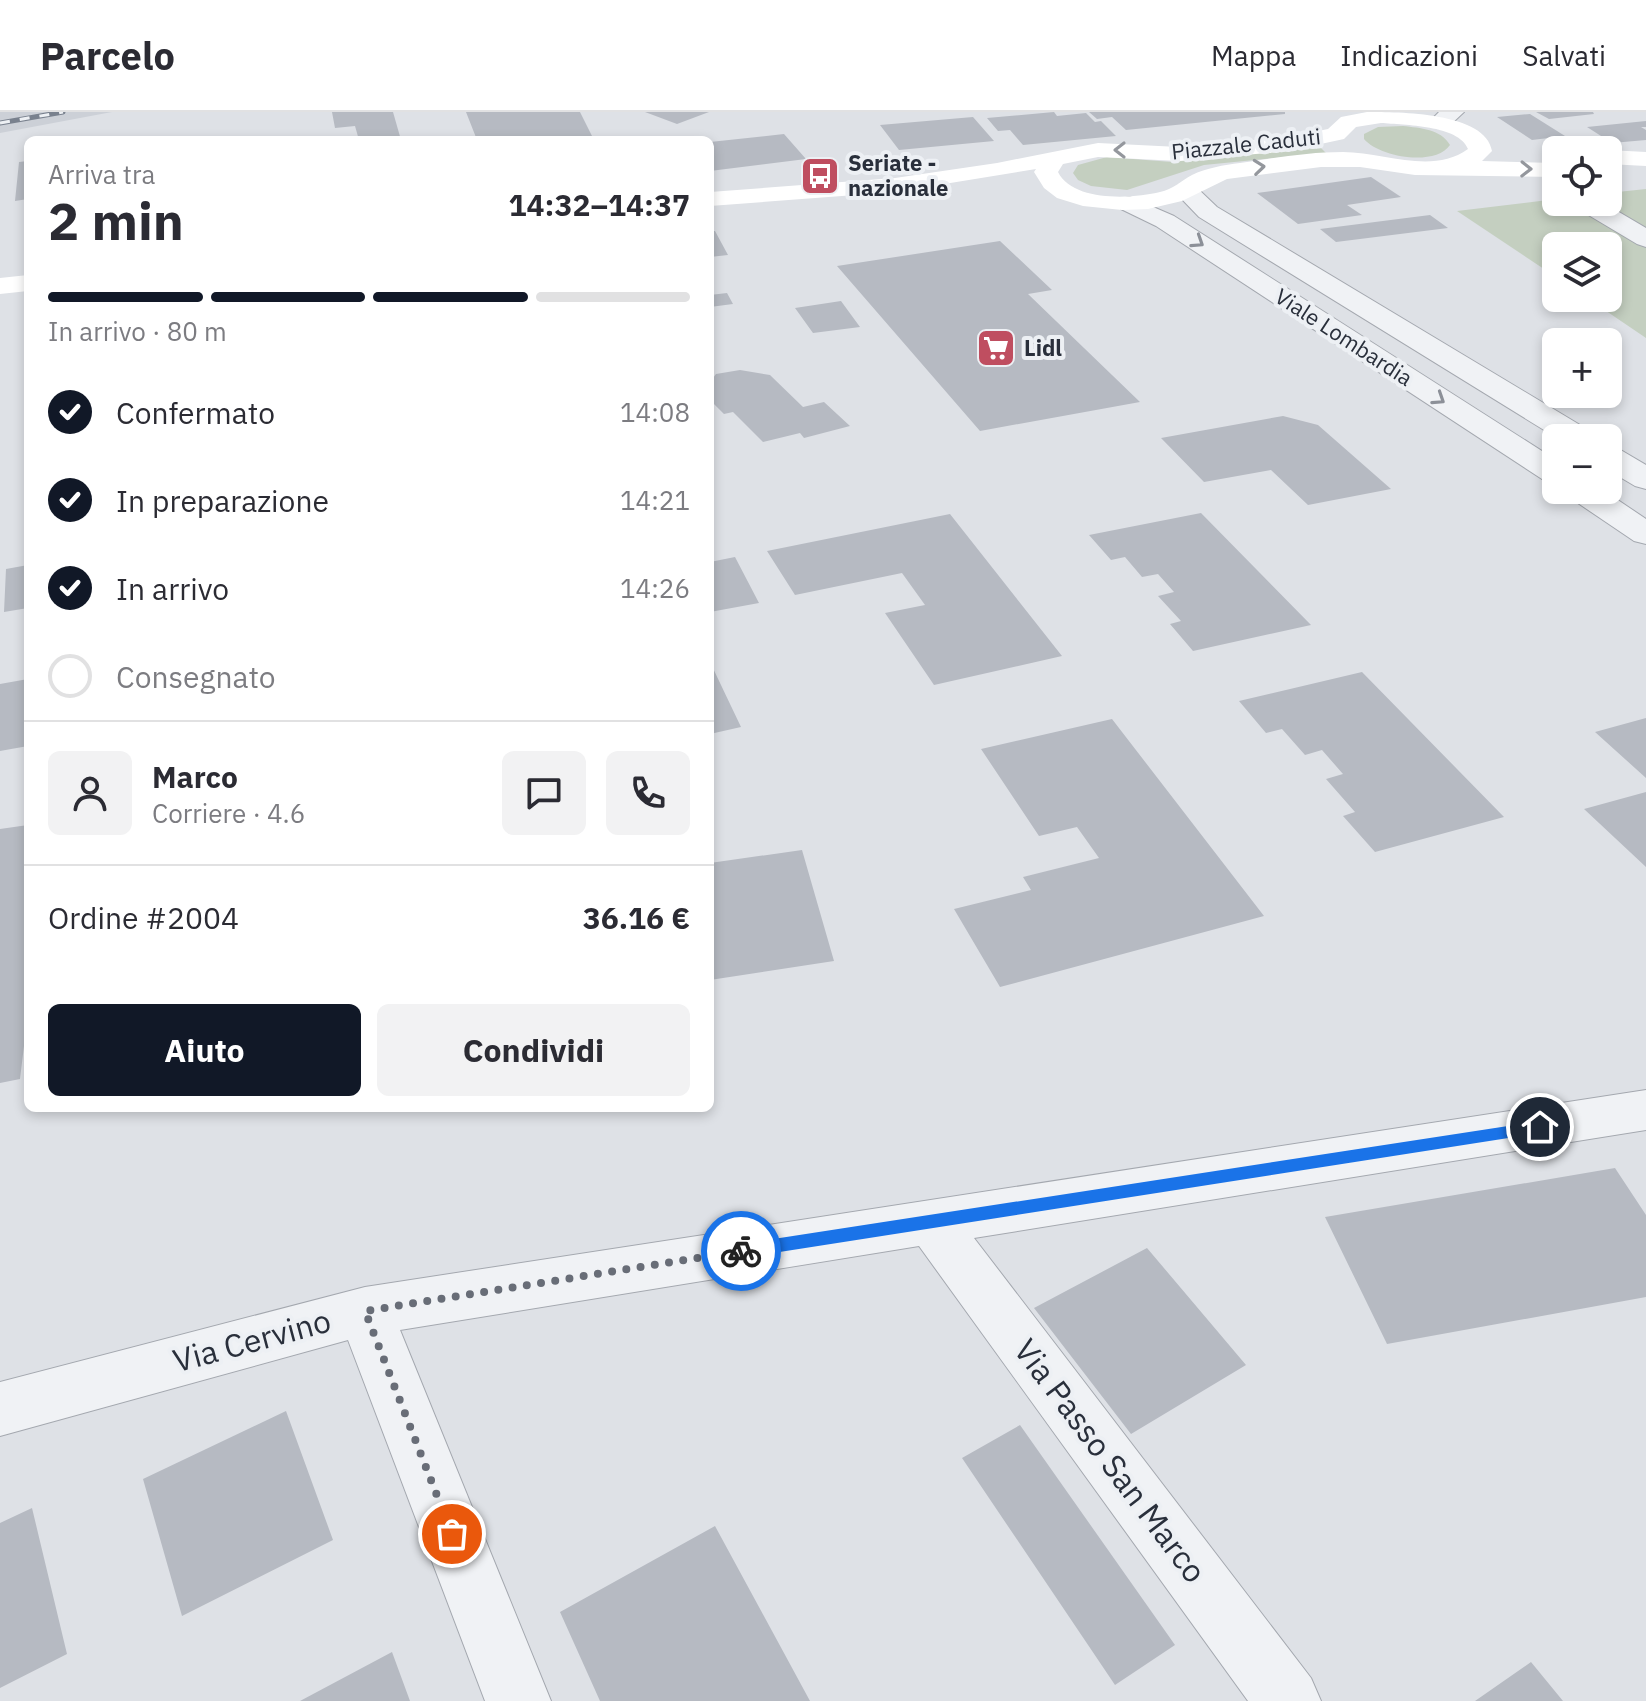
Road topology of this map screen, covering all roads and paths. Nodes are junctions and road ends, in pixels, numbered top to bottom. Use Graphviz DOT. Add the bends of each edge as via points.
graph roads {
  1 [pos="1408,112"];
  2 [pos="1447,117"];
  3 [pos="1344,123"];
  4 [pos="1471,135"];
  5 [pos="1542,150"];
  6 [pos="1622,158"];
  7 [pos="1646,159"];
  8 [pos="1053,161"];
  9 [pos="1388,164"];
  10 [pos="1439,167"];
  11 [pos="1542,170"];
  12 [pos="1622,172"];
  13 [pos="1646,173"];
  14 [pos="895,185"];
  15 [pos="1186,191"];
  16 [pos="1070,196"];
  17 [pos="714,199"];
  18 [pos="1130,204"];
  19 [pos="1607,216"];
  20 [pos="1646,239"];
  21 [pos="24,283"];
  22 [pos="0,286"];
  23 [pos="1344,294"];
  24 [pos="1292,303"];
  25 [pos="1556,424"];
  26 [pos="1622,464"];
  27 [pos="1542,465"];
  28 [pos="1646,479"];
  29 [pos="1622,498"];
  30 [pos="1602,504"];
  31 [pos="1646,505"];
  32 [pos="1646,534"];
  33 [pos="1641,1117"];
  34 [pos="931,1221"];
  35 [pos="365,1311"];
  36 [pos="0,1409"];
  37 [pos="518,1701"];
  38 [pos="1288,1701"];
  1 -- 2 [label="main road"];
  2 -- 3 [label="main road, Piazzale Caduti"];
  2 -- 4 [label="main road, Piazzale Caduti"];
  3 -- 8 [label="main road, Piazzale Caduti, one-way" via="1288,144 1179,154 1098,150"];
  3 -- 9 [label="main road, Piazzale Caduti" via="1338,142"];
  4 -- 5 [label="main road"];
  4 -- 10 [label="main road, Piazzale Caduti" via="1480,151 1473,158"];
  6 -- 7 [label="main road"];
  8 -- 14 [label="main road, Piazzale Caduti"];
  8 -- 16 [label="main road" via="1046,172 1052,185"];
  9 -- 10 [label="main road, Piazzale Caduti"];
  15 -- 9 [label="main road, Piazzale Caduti, one-way" via="1228,171 1346,159"];
  10 -- 11 [label="main road, one-way"];
  12 -- 13 [label="main road"];
  14 -- 16 [label="main road, Piazzale Caduti" via="1039,189"];
  14 -- 17 [label="main road"];
  15 -- 18 [label="main road, Piazzale Caduti"];
  15 -- 23 [label="street, Viale Lombardia" via="1208,212"];
  16 -- 18 [label="main road, Piazzale Caduti"];
  18 -- 24 [label="street, Viale Lombardia, one-way"];
  19 -- 20 [label="street"];
  21 -- 22 [label="main road"];
  23 -- 24 [label="street" via="1311,292"];
  23 -- 25 [label="street, Viale Lombardia"];
  24 -- 27 [label="street, Viale Lombardia, one-way"];
  26 -- 28 [label="street"];
  29 -- 31 [label="street"];
  30 -- 32 [label="street"];
  33 -- 34 [label="street, Via Cervino"];
  34 -- 35 [label="street, Via Cervino"];
  34 -- 38 [label="street, Via Passo San Marco"];
  35 -- 36 [label="street, Via Cervino"];
  35 -- 37 [label="street"];
}
